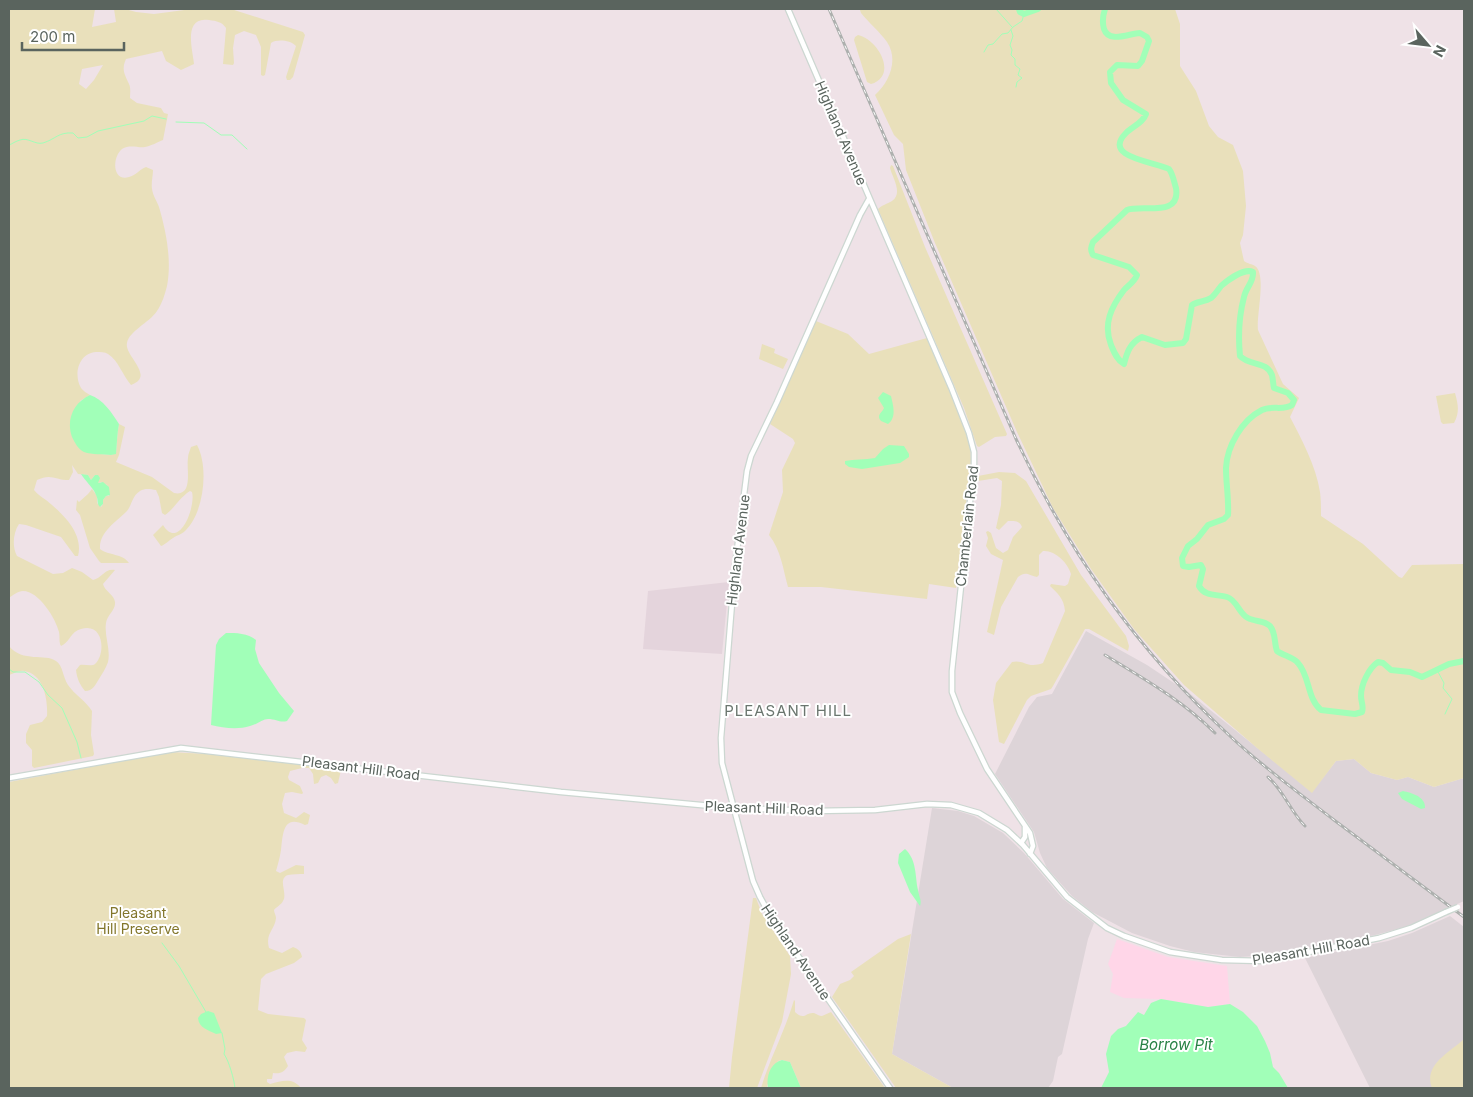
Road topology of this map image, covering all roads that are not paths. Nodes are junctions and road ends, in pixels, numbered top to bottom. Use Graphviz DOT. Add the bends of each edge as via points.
graph roads {
  1 [pos="788,9"];
  2 [pos="869,199"];
  3 [pos="9,778"];
  4 [pos="733,808"];
  5 [pos="1025,825"];
  6 [pos="1021,843"];
  7 [pos="1030,854"];
  8 [pos="1464,904"];
  9 [pos="890,1088"];
  1 -- 2 [label="street, Highland Avenue"];
  2 -- 4 [label="street, Highland Avenue" via="748,465 732,590 721,738 722,763"];
  2 -- 5 [label="street, Chamberlain Road" via="971,439 974,470 952,689 987,769"];
  3 -- 4 [label="street, Pleasant Hill Road" via="181,748 570,793"];
  4 -- 6 [label="street, Pleasant Hill Road" via="813,811 875,810 927,804 951,806 990,819"];
  4 -- 9 [label="street, Highland Avenue" via="753,881 765,908"];
  5 -- 6 [label="street" via="1025,837"];
  5 -- 7 [label="street, Chamberlain Road" via="1033,843"];
  6 -- 7 [label="street, Pleasant Hill Road"];
  7 -- 8 [label="street, Pleasant Hill Road, bridge" via="1067,896 1107,928 1162,950 1200,958 1241,962 1269,960 1386,936"];
}
